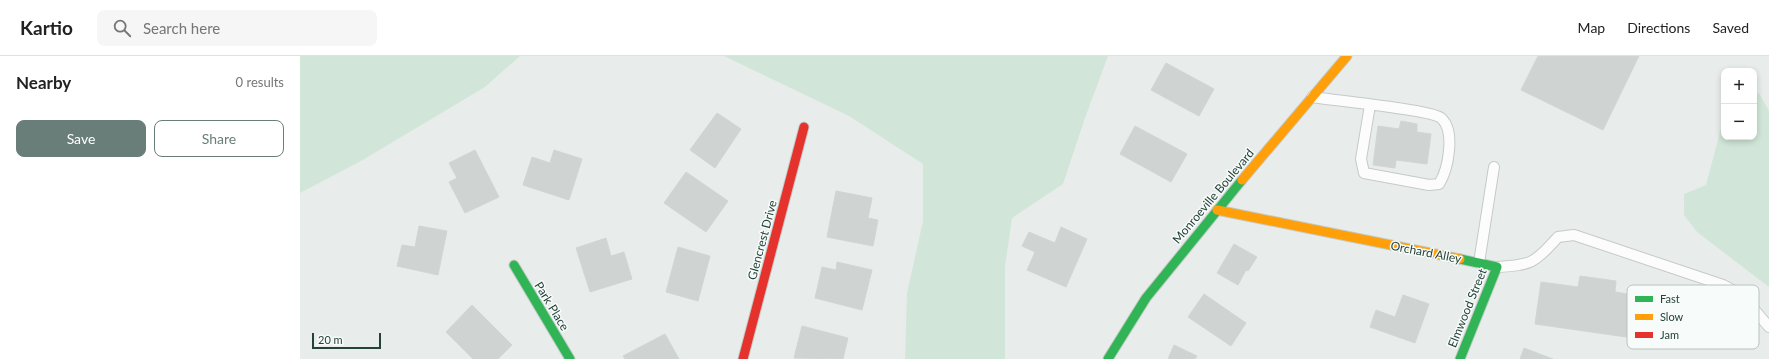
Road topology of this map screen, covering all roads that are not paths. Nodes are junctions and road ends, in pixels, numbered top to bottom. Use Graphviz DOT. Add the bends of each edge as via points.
graph roads {
  1 [pos="1347,56"];
  2 [pos="1312,97"];
  3 [pos="1370,105"];
  4 [pos="804,127"];
  5 [pos="1494,167"];
  6 [pos="1217,210"];
  7 [pos="1479,263"];
  8 [pos="514,265"];
  9 [pos="1497,267"];
  10 [pos="1720,285"];
  11 [pos="1759,315"];
  12 [pos="1769,327"];
  13 [pos="570,359"];
  14 [pos="743,359"];
  15 [pos="1108,359"];
  16 [pos="1460,359"];
  1 -- 2 [label="street, Monroeville Boulevard"];
  2 -- 3 [label="lane"];
  2 -- 6 [label="street, Monroeville Boulevard"];
  3 -- 3 [label="lane" via="1430,113 1441,118 1448,129 1450,142 1443,178 1439,184 1429,185 1364,173 1361,159"];
  4 -- 14 [label="street, Glencrest Drive"];
  5 -- 7 [label="lane"];
  6 -- 7 [label="street, Orchard Alley"];
  6 -- 15 [label="street, Monroeville Boulevard" via="1146,298"];
  7 -- 9 [label="street, Orchard Alley"];
  8 -- 13 [label="street, Park Place"];
  9 -- 10 [label="lane, Orchard Alley" via="1522,265 1535,260 1558,237 1574,236"];
  9 -- 16 [label="street, Elmwood Street"];
  11 -- 12 [label="lane, Orchard Alley"];
}
